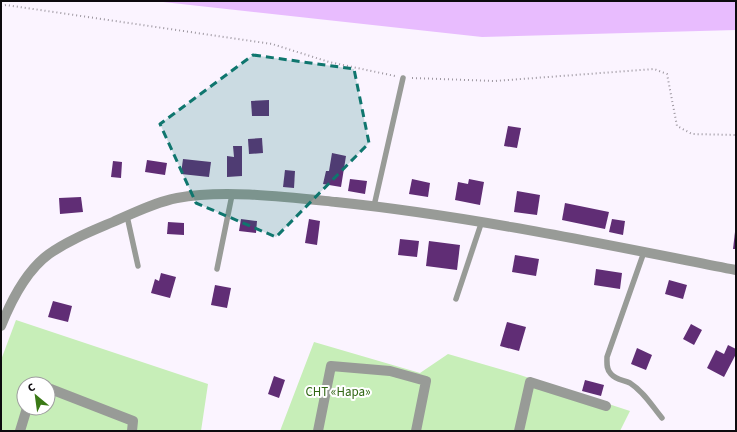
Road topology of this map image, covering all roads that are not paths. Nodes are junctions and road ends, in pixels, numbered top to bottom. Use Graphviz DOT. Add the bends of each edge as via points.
graph roads {
  1 [pos="404,78"];
  2 [pos="232,195"];
  3 [pos="374,206"];
  4 [pos="126,216"];
  5 [pos="482,221"];
  6 [pos="644,252"];
  7 [pos="138,266"];
  8 [pos="217,269"];
  9 [pos="736,270"];
  10 [pos="456,299"];
  11 [pos="3,313"];
  12 [pos="1,326"];
  13 [pos="56,391"];
  14 [pos="606,406"];
  15 [pos="25,416"];
  16 [pos="662,418"];
  17 [pos="20,431"];
  18 [pos="132,431"];
  19 [pos="318,431"];
  20 [pos="416,431"];
  21 [pos="519,431"];
  1 -- 3 [label="lane"];
  2 -- 3 [label="street" via="284,197"];
  2 -- 4 [label="street" via="176,198"];
  2 -- 8 [label="lane"];
  3 -- 5 [label="street"];
  4 -- 7 [label="lane"];
  4 -- 11 [label="street" via="48,254 36,266"];
  5 -- 6 [label="street"];
  5 -- 10 [label="lane"];
  6 -- 9 [label="street"];
  6 -- 16 [label="lane" via="607,357 607,368 610,374 629,382 642,392"];
  11 -- 12 [label="street"];
  13 -- 18 [label="street" via="133,421"];
  14 -- 21 [label="street" via="530,382"];
  15 -- 17 [label="street"];
  19 -- 20 [label="street" via="331,366 390,370 426,382"];
}
